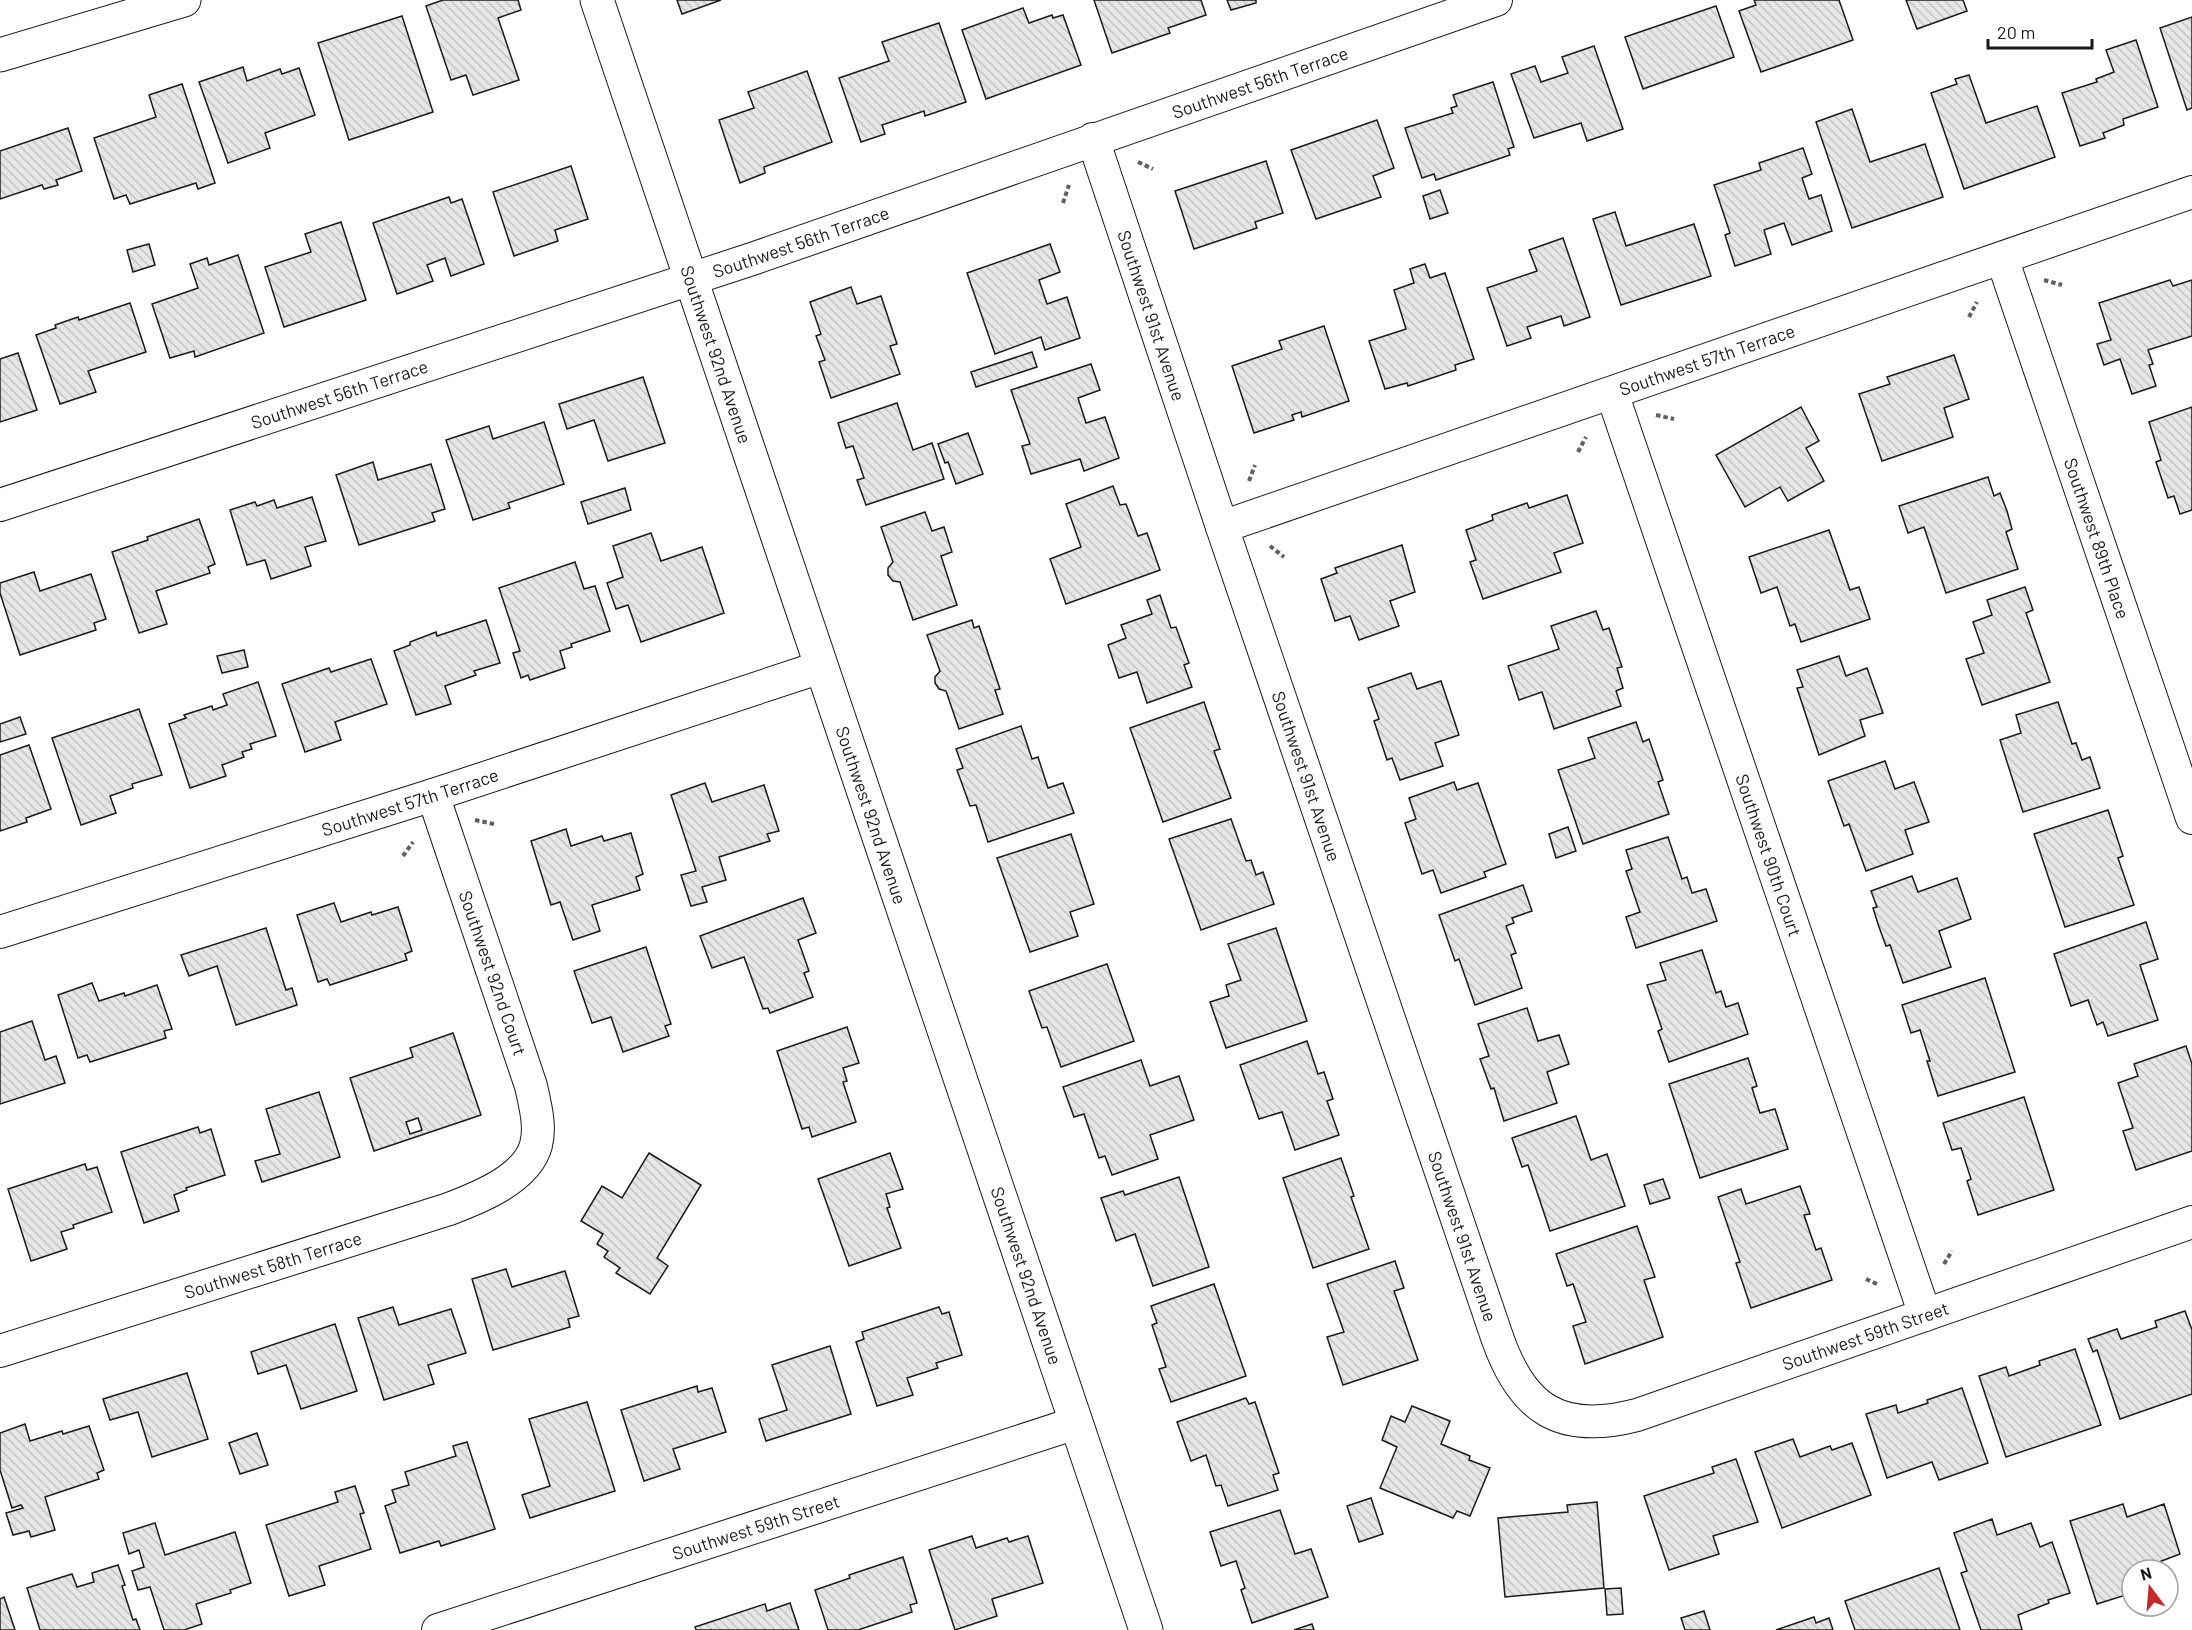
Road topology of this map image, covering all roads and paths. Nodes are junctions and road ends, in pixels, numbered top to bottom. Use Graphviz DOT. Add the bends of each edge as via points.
graph roads {
  1 [pos="184,0"];
  2 [pos="597,0"];
  3 [pos="1496,0"];
  4 [pos="0,55"];
  5 [pos="1094,140"];
  6 [pos="1138,162"];
  7 [pos="1153,169"];
  8 [pos="1069,184"];
  9 [pos="2192,192"];
  10 [pos="1063,203"];
  11 [pos="2002,258"];
  12 [pos="690,280"];
  13 [pos="2044,280"];
  14 [pos="2062,285"];
  15 [pos="1977,302"];
  16 [pos="1969,317"];
  17 [pos="1612,393"];
  18 [pos="1656,415"];
  19 [pos="1674,419"];
  20 [pos="1587,436"];
  21 [pos="1578,452"];
  22 [pos="1255,465"];
  23 [pos="1249,481"];
  24 [pos="0,505"];
  25 [pos="1222,527"];
  26 [pos="1270,545"];
  27 [pos="1284,557"];
  28 [pos="820,667"];
  29 [pos="433,795"];
  30 [pos="2192,818"];
  31 [pos="474,820"];
  32 [pos="494,824"];
  33 [pos="414,840"];
  34 [pos="403,856"];
  35 [pos="0,932"];
  36 [pos="533,1154"];
  37 [pos="2192,1222"];
  38 [pos="1952,1251"];
  39 [pos="1942,1267"];
  40 [pos="1866,1280"];
  41 [pos="1884,1287"];
  42 [pos="1925,1315"];
  43 [pos="0,1351"];
  44 [pos="1538,1405"];
  45 [pos="1076,1424"];
  46 [pos="438,1630"];
  47 [pos="1146,1630"];
  1 -- 4 [label="street"];
  2 -- 12 [label="street, Southwest 92nd Avenue"];
  3 -- 5 [label="street, Southwest 56th Terrace"];
  5 -- 12 [label="street, Southwest 56th Terrace"];
  5 -- 25 [label="street, Southwest 91st Avenue"];
  6 -- 7 [label="path"];
  8 -- 10 [label="path"];
  9 -- 11 [label="street, Southwest 57th Terrace"];
  11 -- 17 [label="street, Southwest 57th Terrace"];
  11 -- 30 [label="street, Southwest 89th Place"];
  12 -- 24 [label="street, Southwest 56th Terrace"];
  12 -- 28 [label="street, Southwest 92nd Avenue"];
  13 -- 14 [label="path"];
  15 -- 16 [label="path"];
  17 -- 25 [label="street, Southwest 57th Terrace"];
  17 -- 42 [label="street, Southwest 90th Court"];
  18 -- 19 [label="path"];
  20 -- 21 [label="path"];
  22 -- 23 [label="path"];
  25 -- 44 [label="street, Southwest 91st Avenue" via="1503,1354 1517,1383"];
  26 -- 27 [label="path"];
  28 -- 29 [label="street, Southwest 57th Terrace"];
  28 -- 45 [label="street, Southwest 92nd Avenue"];
  29 -- 35 [label="street, Southwest 57th Terrace"];
  29 -- 36 [label="street, Southwest 92nd Court" via="531,1086 538,1130"];
  31 -- 32 [label="path"];
  33 -- 34 [label="path"];
  36 -- 43 [label="street, Southwest 58th Terrace" via="499,1186 449,1209"];
  37 -- 42 [label="street, Southwest 59th Street"];
  38 -- 39 [label="path"];
  40 -- 41 [label="path"];
  42 -- 44 [label="street, Southwest 59th Street" via="1614,1421 1572,1420"];
  45 -- 46 [label="street, Southwest 59th Street"];
  45 -- 47 [label="street, Southwest 92nd Avenue"];
}
